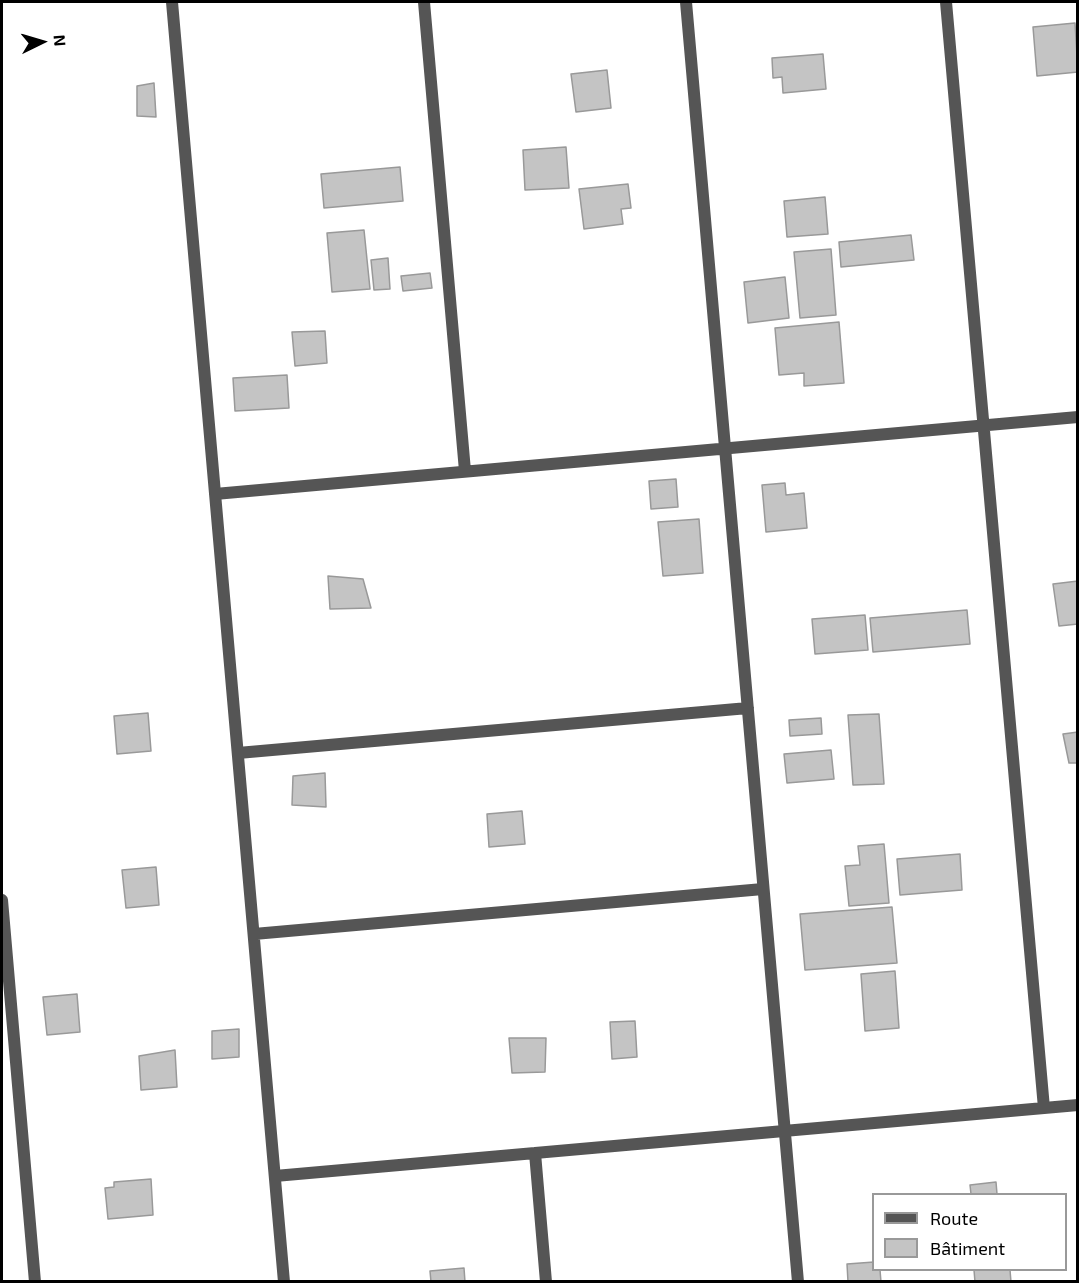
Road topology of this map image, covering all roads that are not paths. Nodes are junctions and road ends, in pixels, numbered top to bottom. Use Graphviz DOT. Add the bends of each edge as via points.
graph roads {
  1 [pos="172,2"];
  2 [pos="424,2"];
  3 [pos="686,2"];
  4 [pos="946,2"];
  5 [pos="1077,417"];
  6 [pos="983,426"];
  7 [pos="725,448"];
  8 [pos="465,471"];
  9 [pos="215,494"];
  10 [pos="748,708"];
  11 [pos="238,753"];
  12 [pos="764,889"];
  13 [pos="2,900"];
  14 [pos="254,934"];
  15 [pos="1077,1105"];
  16 [pos="1044,1108"];
  17 [pos="785,1131"];
  18 [pos="535,1153"];
  19 [pos="275,1176"];
  20 [pos="35,1281"];
  21 [pos="284,1281"];
  22 [pos="546,1281"];
  23 [pos="798,1281"];
  1 -- 9 [label="street"];
  2 -- 8 [label="street"];
  3 -- 7 [label="street"];
  4 -- 6 [label="street"];
  5 -- 6 [label="street"];
  6 -- 7 [label="street"];
  6 -- 16 [label="street"];
  7 -- 8 [label="street"];
  7 -- 10 [label="street"];
  8 -- 9 [label="street"];
  9 -- 11 [label="street"];
  10 -- 11 [label="street"];
  10 -- 12 [label="street"];
  11 -- 14 [label="street"];
  12 -- 14 [label="street"];
  12 -- 17 [label="street"];
  13 -- 20 [label="street"];
  14 -- 19 [label="street"];
  15 -- 16 [label="street"];
  16 -- 17 [label="street"];
  17 -- 18 [label="street"];
  17 -- 23 [label="street"];
  18 -- 19 [label="street"];
  18 -- 22 [label="street"];
  19 -- 21 [label="street"];
}
